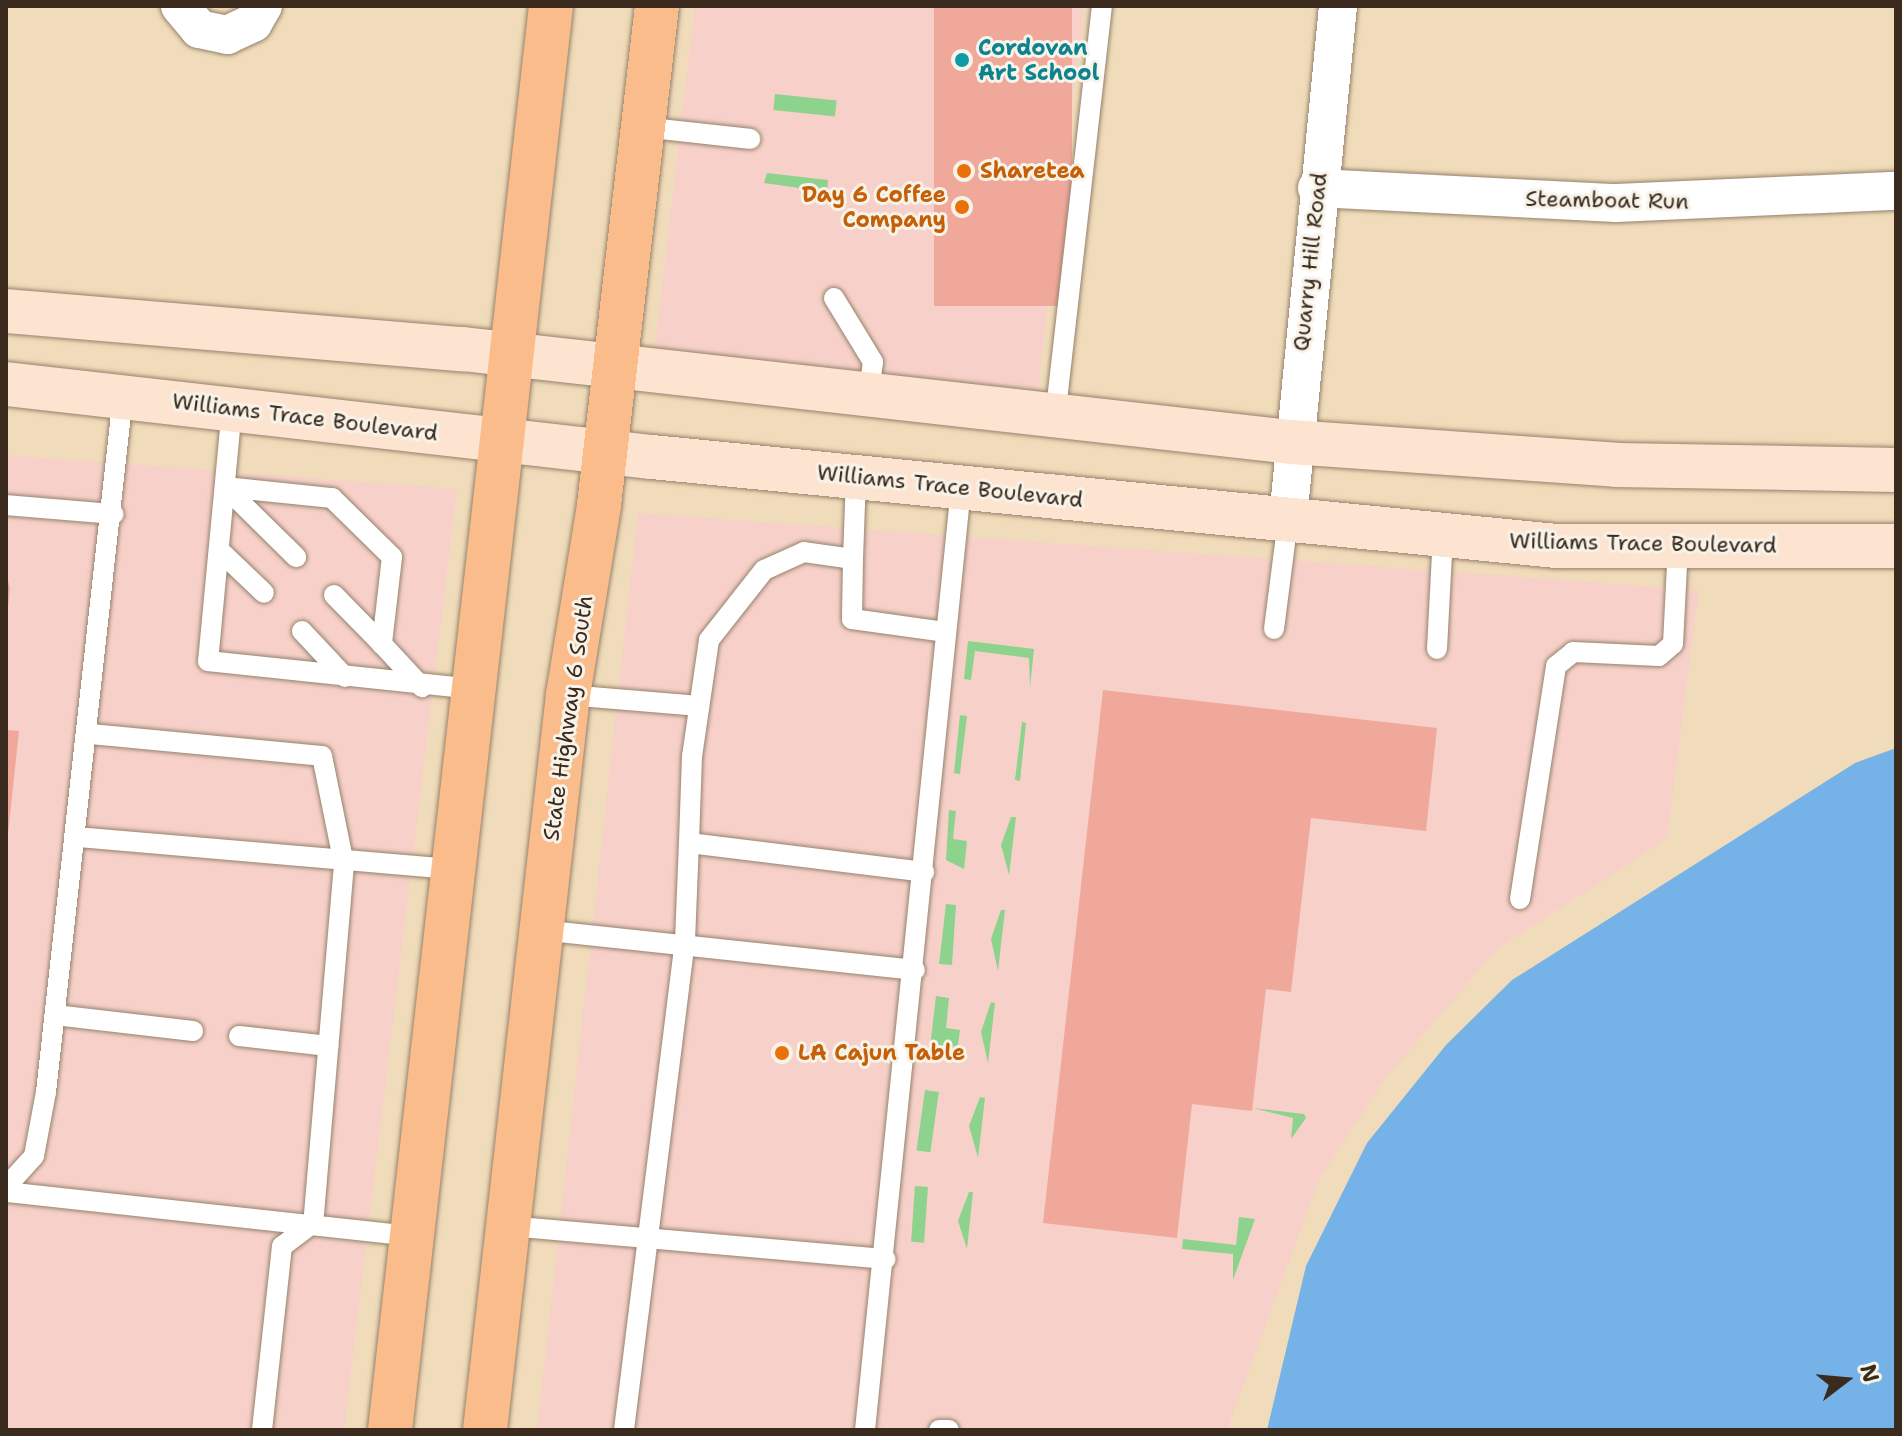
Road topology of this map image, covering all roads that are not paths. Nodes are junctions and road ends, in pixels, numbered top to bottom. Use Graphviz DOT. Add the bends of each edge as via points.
graph roads {
  1 [pos="180,6"];
  2 [pos="263,6"];
  3 [pos="551,6"];
  4 [pos="657,6"];
  5 [pos="1102,6"];
  6 [pos="1338,6"];
  7 [pos="642,127"];
  8 [pos="750,139"];
  9 [pos="1317,188"];
  10 [pos="1896,191"];
  11 [pos="834,298"];
  12 [pos="6,311"];
  13 [pos="512,354"];
  14 [pos="613,367"];
  15 [pos="6,384"];
  16 [pos="123,396"];
  17 [pos="868,396"];
  18 [pos="232,408"];
  19 [pos="1055,418"];
  20 [pos="502,440"];
  21 [pos="1291,442"];
  22 [pos="604,452"];
  23 [pos="1896,470"];
  24 [pos="856,477"];
  25 [pos="225,487"];
  26 [pos="961,488"];
  27 [pos="6,505"];
  28 [pos="114,514"];
  29 [pos="1288,519"];
  30 [pos="1443,534"];
  31 [pos="1678,546"];
  32 [pos="1896,546"];
  33 [pos="219,550"];
  34 [pos="296,557"];
  35 [pos="853,559"];
  36 [pos="264,593"];
  37 [pos="334,595"];
  38 [pos="1274,629"];
  39 [pos="302,631"];
  40 [pos="946,632"];
  41 [pos="382,644"];
  42 [pos="1437,649"];
  43 [pos="345,677"];
  44 [pos="422,687"];
  45 [pos="474,689"];
  46 [pos="568,695"];
  47 [pos="699,706"];
  48 [pos="90,734"];
  49 [pos="77,837"];
  50 [pos="689,843"];
  51 [pos="344,864"];
  52 [pos="453,869"];
  53 [pos="924,872"];
  54 [pos="1520,899"];
  55 [pos="541,930"];
  56 [pos="685,941"];
  57 [pos="915,970"];
  58 [pos="55,1015"];
  59 [pos="193,1031"];
  60 [pos="239,1036"];
  61 [pos="328,1046"];
  62 [pos="6,1189"];
  63 [pos="313,1223"];
  64 [pos="508,1226"];
  65 [pos="412,1236"];
  66 [pos="648,1236"];
  67 [pos="886,1259"];
  68 [pos="262,1430"];
  69 [pos="390,1430"];
  70 [pos="485,1430"];
  71 [pos="624,1430"];
  72 [pos="865,1430"];
  73 [pos="939,1430"];
  74 [pos="949,1430"];
  1 -- 2 [label="street" via="199,29 227,35 253,23"];
  3 -- 13 [label="main road"];
  4 -- 7 [label="main road, State Highway 6 South"];
  5 -- 19 [label="lane"];
  6 -- 9 [label="street, Quarry Hill Road"];
  7 -- 8 [label="lane"];
  7 -- 14 [label="main road, State Highway 6 South"];
  9 -- 10 [label="street, Steamboat Run" via="1616,203"];
  9 -- 21 [label="street, Quarry Hill Road"];
  11 -- 17 [label="lane" via="873,362"];
  12 -- 13 [label="main road"];
  13 -- 14 [label="main road"];
  13 -- 20 [label="main road"];
  14 -- 17 [label="main road"];
  14 -- 22 [label="main road, State Highway 6 South"];
  15 -- 16 [label="main road, Williams Trace Boulevard"];
  16 -- 18 [label="main road, Williams Trace Boulevard"];
  16 -- 28 [label="lane"];
  17 -- 19 [label="main road"];
  18 -- 20 [label="main road, Williams Trace Boulevard"];
  18 -- 25 [label="lane"];
  19 -- 21 [label="main road"];
  20 -- 22 [label="main road, Williams Trace Boulevard"];
  20 -- 45 [label="main road"];
  21 -- 23 [label="main road" via="1616,465"];
  21 -- 29 [label="street, Quarry Hill Road"];
  22 -- 24 [label="main road, Williams Trace Boulevard"];
  22 -- 46 [label="main road, State Highway 6 South"];
  24 -- 26 [label="main road, Williams Trace Boulevard"];
  24 -- 35 [label="lane"];
  25 -- 33 [label="lane"];
  25 -- 34 [label="lane"];
  25 -- 41 [label="lane" via="332,498 392,557"];
  26 -- 29 [label="main road, Williams Trace Boulevard"];
  26 -- 40 [label="lane"];
  27 -- 28 [label="lane"];
  28 -- 48 [label="lane"];
  29 -- 30 [label="main road, Williams Trace Boulevard"];
  29 -- 38 [label="lane"];
  30 -- 31 [label="main road, Williams Trace Boulevard" via="1557,546"];
  30 -- 42 [label="lane"];
  31 -- 32 [label="main road, Williams Trace Boulevard"];
  31 -- 54 [label="lane" via="1673,644 1659,656 1573,652 1556,666"];
  33 -- 36 [label="lane"];
  33 -- 43 [label="lane" via="208,661"];
  35 -- 40 [label="lane" via="852,619"];
  35 -- 47 [label="lane" via="804,552 764,570 709,640"];
  37 -- 41 [label="lane"];
  39 -- 43 [label="lane"];
  40 -- 53 [label="lane"];
  41 -- 44 [label="lane"];
  43 -- 44 [label="lane"];
  44 -- 45 [label="lane"];
  45 -- 52 [label="main road"];
  46 -- 47 [label="lane"];
  46 -- 55 [label="main road, State Highway 6 South"];
  47 -- 50 [label="lane"];
  48 -- 49 [label="lane"];
  48 -- 51 [label="lane" via="322,756"];
  49 -- 51 [label="lane"];
  49 -- 58 [label="lane"];
  50 -- 53 [label="lane"];
  50 -- 56 [label="lane"];
  51 -- 52 [label="lane"];
  51 -- 61 [label="lane"];
  52 -- 65 [label="main road"];
  53 -- 57 [label="lane"];
  55 -- 56 [label="lane"];
  55 -- 64 [label="main road, State Highway 6 South"];
  56 -- 57 [label="lane"];
  56 -- 66 [label="lane"];
  57 -- 67 [label="lane"];
  58 -- 59 [label="lane"];
  58 -- 62 [label="lane" via="34,1156"];
  60 -- 61 [label="lane"];
  61 -- 63 [label="lane"];
  62 -- 63 [label="lane"];
  63 -- 65 [label="lane"];
  63 -- 68 [label="lane" via="282,1246"];
  64 -- 66 [label="lane"];
  64 -- 70 [label="main road, State Highway 6 South"];
  65 -- 69 [label="main road"];
  66 -- 67 [label="lane"];
  66 -- 71 [label="lane"];
  67 -- 72 [label="lane"];
  73 -- 74 [label="lane"];
}
